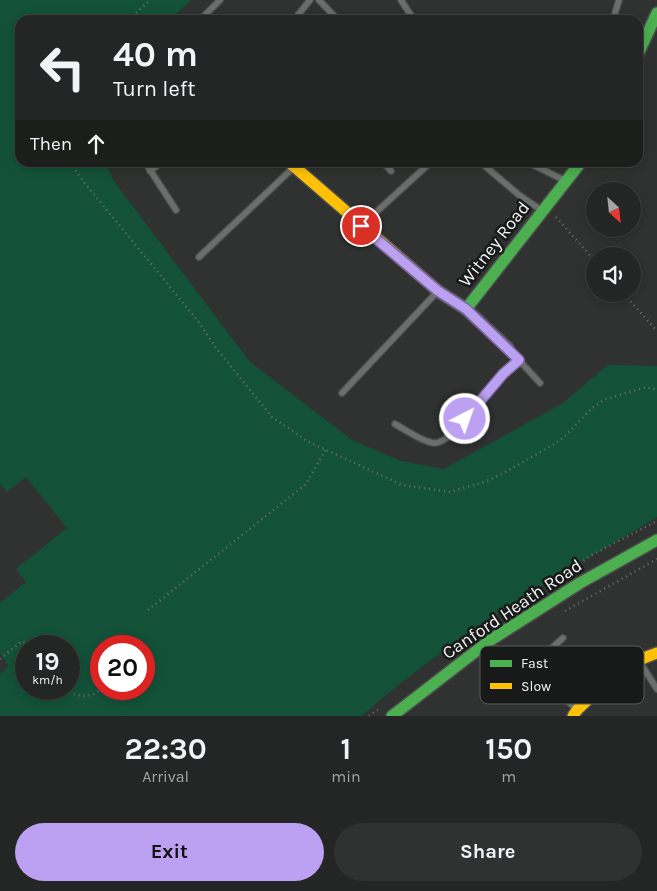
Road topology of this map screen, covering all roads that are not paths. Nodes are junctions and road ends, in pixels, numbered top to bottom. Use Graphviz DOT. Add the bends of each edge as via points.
graph roads {
  1 [pos="220,0"];
  2 [pos="310,0"];
  3 [pos="319,0"];
  4 [pos="401,0"];
  5 [pos="619,0"];
  6 [pos="657,13"];
  7 [pos="205,15"];
  8 [pos="298,15"];
  9 [pos="333,15"];
  10 [pos="411,15"];
  11 [pos="614,15"];
  12 [pos="643,35"];
  13 [pos="148,167"];
  14 [pos="155,167"];
  15 [pos="289,167"];
  16 [pos="293,167"];
  17 [pos="388,167"];
  18 [pos="426,167"];
  19 [pos="486,167"];
  20 [pos="538,167"];
  21 [pos="577,167"];
  22 [pos="391,170"];
  23 [pos="150,171"];
  24 [pos="567,181"];
  25 [pos="545,209"];
  26 [pos="176,210"];
  27 [pos="361,226"];
  28 [pos="199,257"];
  29 [pos="438,291"];
  30 [pos="466,309"];
  31 [pos="508,348"];
  32 [pos="519,360"];
  33 [pos="540,383"];
  34 [pos="342,393"];
  35 [pos="395,424"];
  36 [pos="657,540"];
  37 [pos="563,638"];
  38 [pos="483,646"];
  39 [pos="554,646"];
  40 [pos="480,648"];
  41 [pos="657,653"];
  42 [pos="644,657"];
  43 [pos="644,668"];
  44 [pos="657,689"];
  45 [pos="584,704"];
  46 [pos="575,713"];
  47 [pos="392,716"];
  1 -- 7 [label="lane"];
  2 -- 8 [label="lane"];
  3 -- 9 [label="lane"];
  4 -- 10 [label="lane"];
  5 -- 11 [label="lane"];
  6 -- 12 [label="street"];
  13 -- 23 [label="lane"];
  14 -- 23 [label="lane"];
  15 -- 28 [label="lane"];
  16 -- 27 [label="street, Witney Road"];
  17 -- 22 [label="lane"];
  18 -- 27 [label="lane"];
  19 -- 25 [label="lane" via="519,196"];
  20 -- 24 [label="lane"];
  21 -- 24 [label="street, Witney Road"];
  23 -- 26 [label="lane"];
  24 -- 25 [label="street, Witney Road"];
  25 -- 30 [label="street, Witney Road"];
  27 -- 29 [label="street, Witney Road"];
  29 -- 30 [label="street, Witney Road"];
  29 -- 34 [label="lane"];
  30 -- 31 [label="street"];
  31 -- 32 [label="lane"];
  32 -- 33 [label="lane"];
  32 -- 35 [label="lane" via="503,374 453,434 444,439 436,443 428,441"];
  36 -- 38 [label="street, Canford Heath Road" via="580,583"];
  37 -- 39 [label="lane"];
  40 -- 47 [label="street, Canford Heath Road"];
  41 -- 42 [label="street"];
  43 -- 44 [label="lane"];
  45 -- 46 [label="street"];
}
